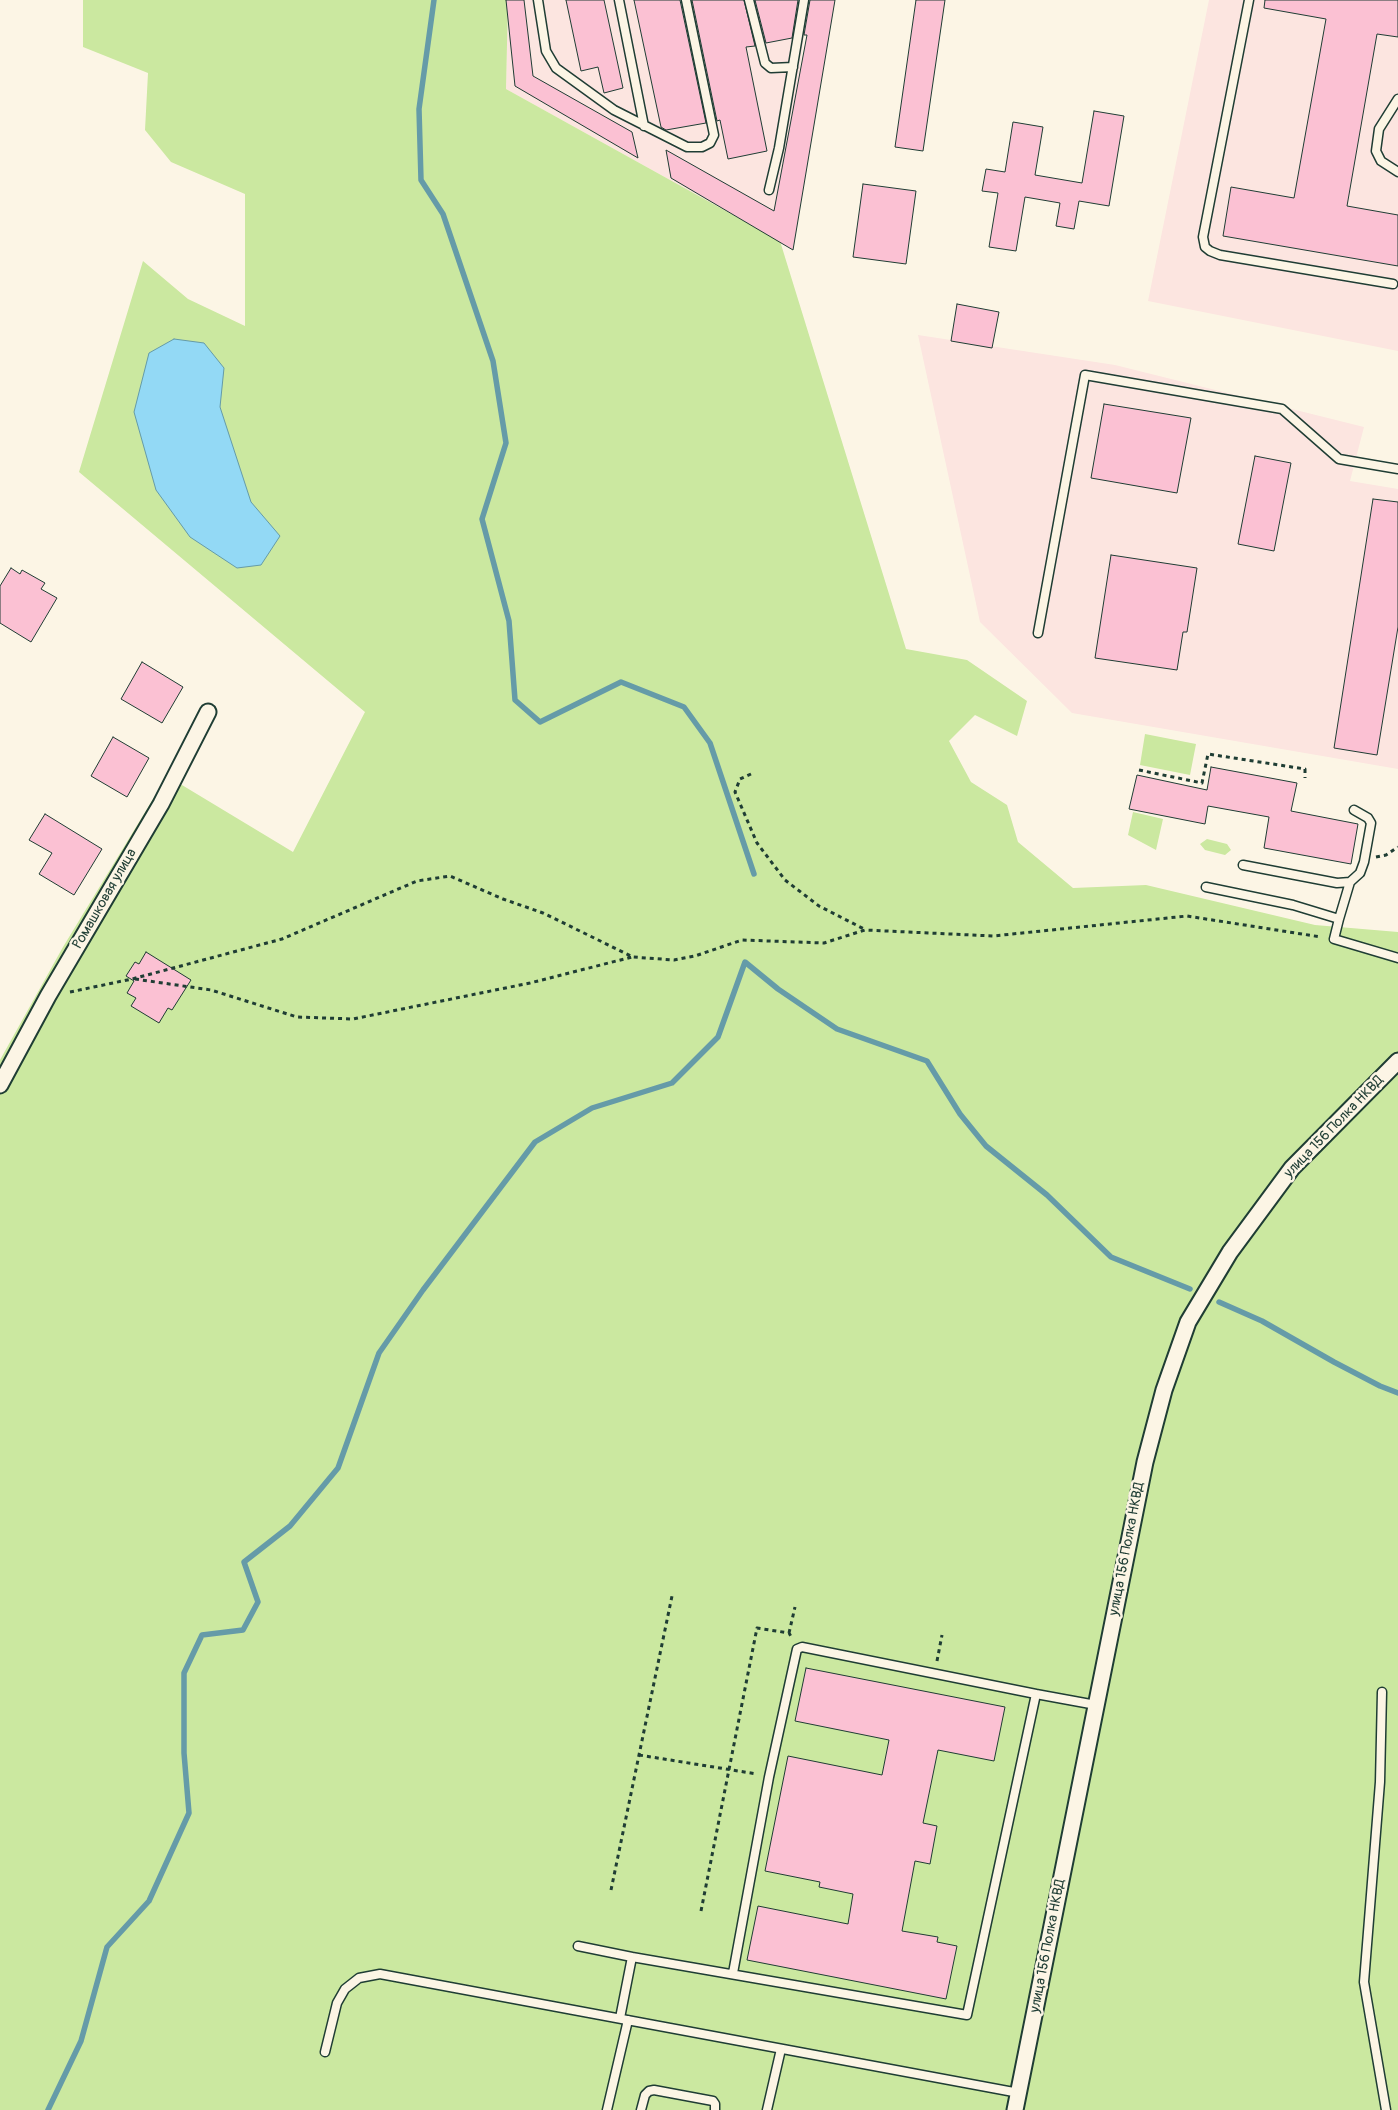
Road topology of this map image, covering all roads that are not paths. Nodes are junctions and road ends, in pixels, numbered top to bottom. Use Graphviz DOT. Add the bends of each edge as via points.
graph roads {
  1 [pos="538,0"];
  2 [pos="619,0"];
  3 [pos="686,0"];
  4 [pos="749,0"];
  5 [pos="804,0"];
  6 [pos="1249,0"];
  7 [pos="793,67"];
  8 [pos="1398,99"];
  9 [pos="644,126"];
  10 [pos="1398,172"];
  11 [pos="769,190"];
  12 [pos="1394,284"];
  13 [pos="1398,469"];
  14 [pos="1038,633"];
  15 [pos="208,712"];
  16 [pos="1354,810"];
  17 [pos="1243,865"];
  18 [pos="1350,882"];
  19 [pos="1206,887"];
  20 [pos="1339,919"];
  21 [pos="1398,958"];
  22 [pos="1398,1061"];
  23 [pos="0,1085"];
  24 [pos="1382,1692"];
  25 [pos="1036,1694"];
  26 [pos="1096,1705"];
  27 [pos="578,1946"];
  28 [pos="632,1957"];
  29 [pos="733,1973"];
  30 [pos="620,2018"];
  31 [pos="628,2020"];
  32 [pos="781,2048"];
  33 [pos="325,2052"];
  34 [pos="1018,2093"];
  35 [pos="607,2110"];
  36 [pos="641,2110"];
  37 [pos="715,2110"];
  38 [pos="767,2110"];
  39 [pos="1015,2110"];
  40 [pos="1386,2110"];
  1 -- 9 [label="lane" via="546,51 556,68 614,110"];
  2 -- 9 [label="lane"];
  3 -- 9 [label="lane" via="714,135 702,147 688,147"];
  4 -- 7 [label="lane" via="765,63 771,68"];
  5 -- 7 [label="lane"];
  6 -- 12 [label="lane" via="1203,237 1205,247 1220,255"];
  7 -- 11 [label="lane"];
  8 -- 10 [label="lane" via="1379,129 1376,151 1381,161"];
  13 -- 14 [label="lane" via="1339,459 1282,409 1085,374"];
  15 -- 23 [label="street, Ромашковая улица" via="161,804 48,996"];
  16 -- 18 [label="lane" via="1371,823 1360,873"];
  17 -- 18 [label="lane" via="1337,883"];
  18 -- 20 [label="lane"];
  19 -- 20 [label="lane" via="1293,905"];
  20 -- 21 [label="lane" via="1334,939"];
  22 -- 26 [label="street, улица 156 Полка НКВД" via="1292,1168 1230,1252 1188,1322 1164,1390 1144,1462"];
  24 -- 40 [label="lane" via="1380,1782 1364,1982"];
  25 -- 26 [label="lane"];
  25 -- 29 [label="lane" via="967,2015"];
  25 -- 29 [label="lane" via="798,1648 769,1777"];
  26 -- 34 [label="street, улица 156 Полка НКВД"];
  27 -- 28 [label="lane"];
  28 -- 29 [label="lane"];
  28 -- 30 [label="lane"];
  30 -- 31 [label="lane"];
  30 -- 33 [label="lane" via="380,1974 359,1978 345,1989 337,2002"];
  31 -- 32 [label="lane"];
  31 -- 35 [label="lane"];
  32 -- 34 [label="lane"];
  32 -- 38 [label="lane"];
  34 -- 39 [label="street, улица 156 Полка НКВД"];
  36 -- 37 [label="lane" via="649,2090 713,2101"];
}
